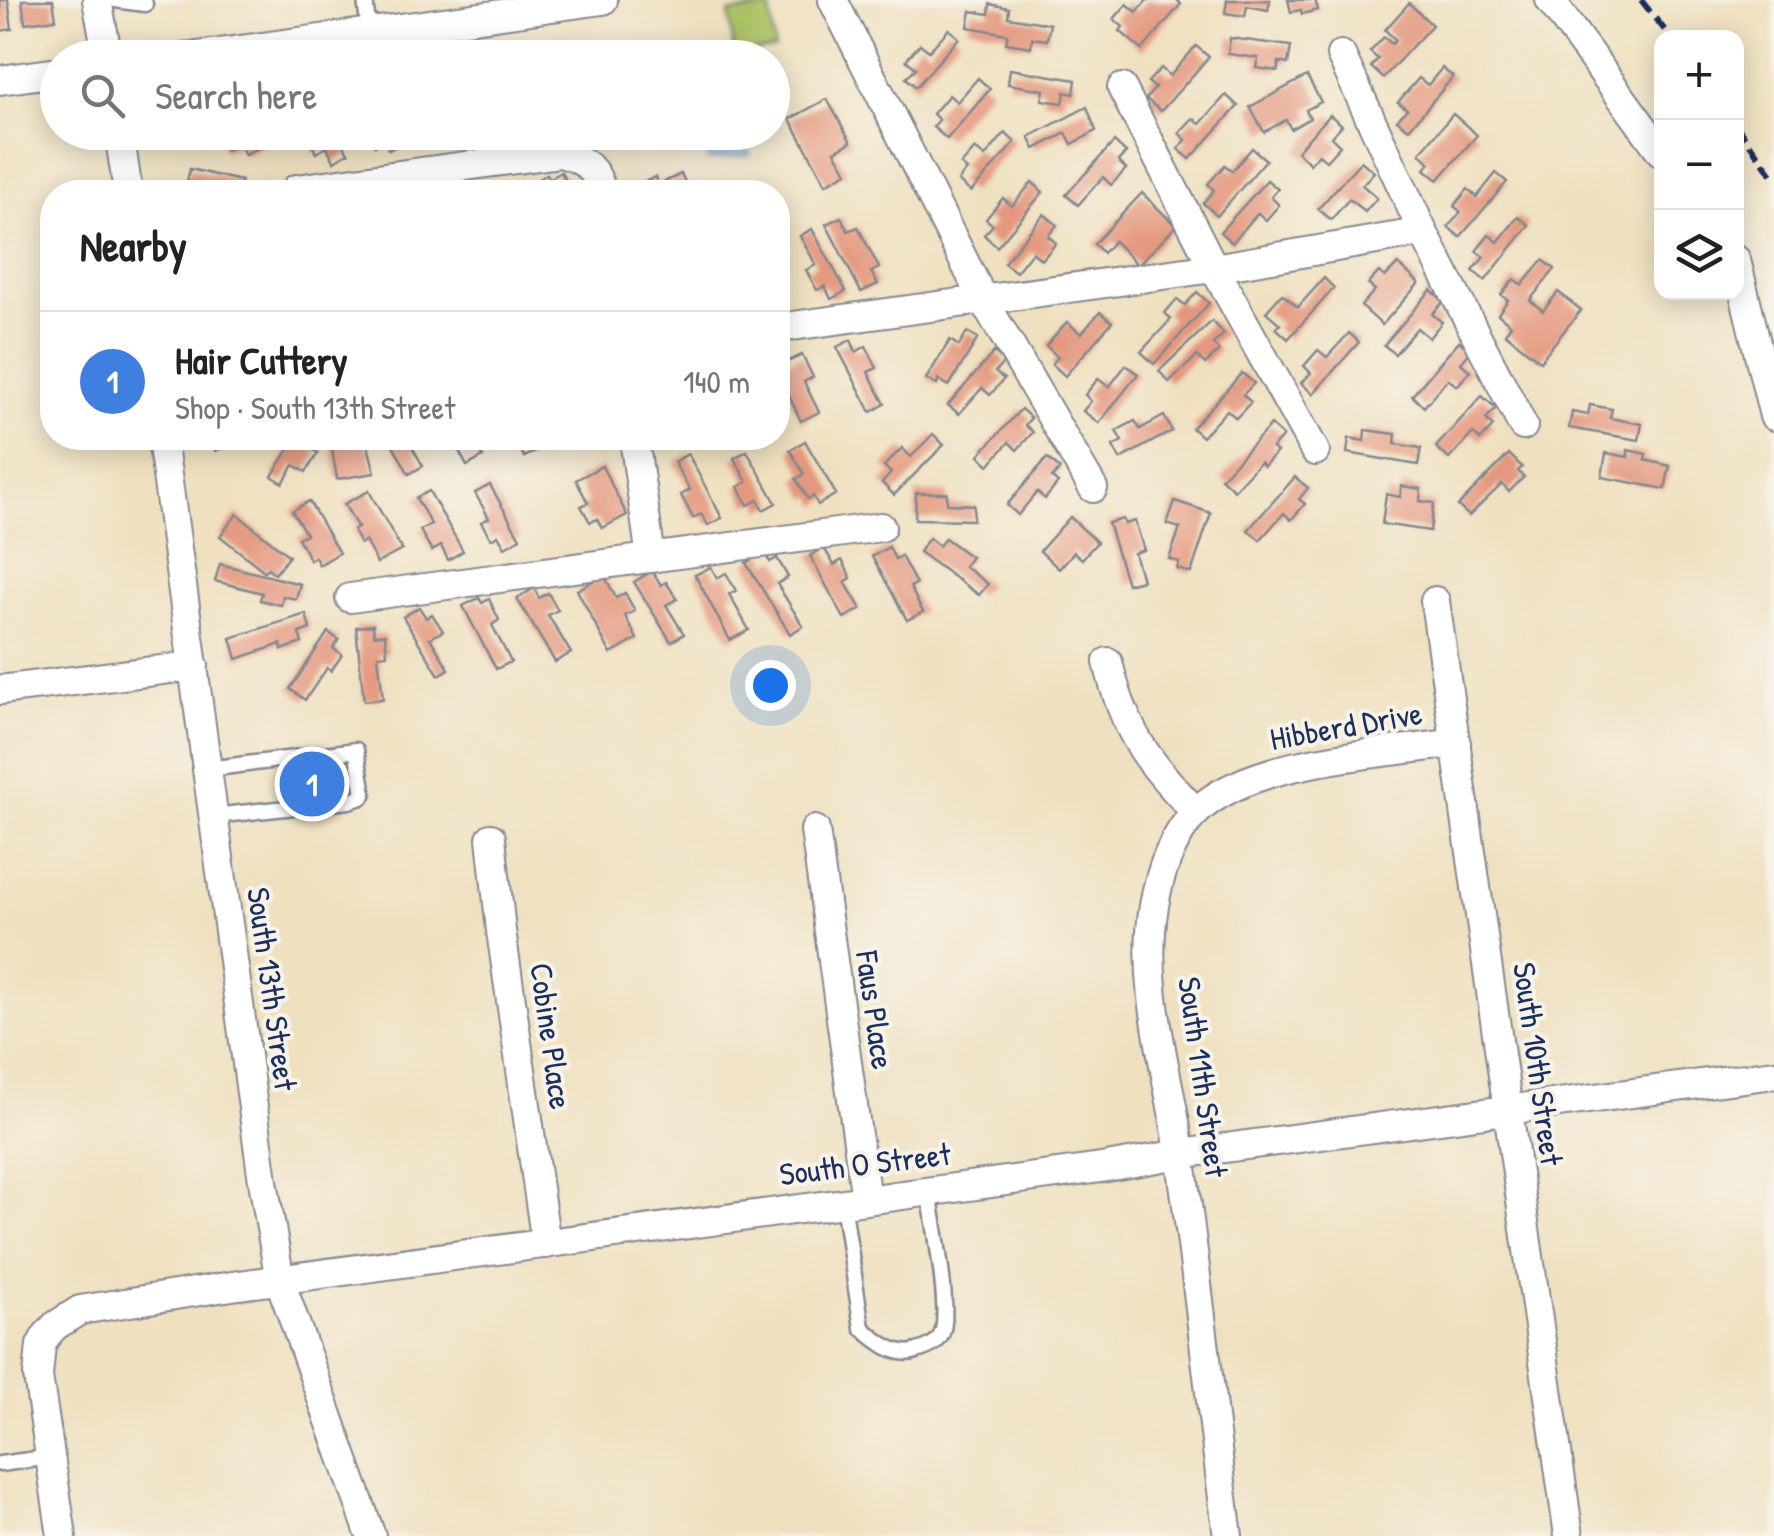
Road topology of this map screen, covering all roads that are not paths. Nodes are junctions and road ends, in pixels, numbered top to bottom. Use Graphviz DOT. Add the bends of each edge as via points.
graph roads {
  1 [pos="97,0"];
  2 [pos="115,0"];
  3 [pos="364,0"];
  4 [pos="603,0"];
  5 [pos="833,0"];
  6 [pos="1550,0"];
  7 [pos="144,4"];
  8 [pos="369,32"];
  9 [pos="105,40"];
  10 [pos="311,40"];
  11 [pos="1341,56"];
  12 [pos="40,74"];
  13 [pos="0,80"];
  14 [pos="1122,88"];
  15 [pos="1654,141"];
  16 [pos="122,150"];
  17 [pos="126,180"];
  18 [pos="362,180"];
  19 [pos="598,180"];
  20 [pos="1423,232"];
  21 [pos="1214,268"];
  22 [pos="1744,290"];
  23 [pos="983,300"];
  24 [pos="790,326"];
  25 [pos="1774,416"];
  26 [pos="1523,426"];
  27 [pos="164,450"];
  28 [pos="636,450"];
  29 [pos="1315,451"];
  30 [pos="1093,488"];
  31 [pos="882,527"];
  32 [pos="651,558"];
  33 [pos="350,598"];
  34 [pos="1435,601"];
  35 [pos="1108,662"];
  36 [pos="194,666"];
  37 [pos="0,690"];
  38 [pos="1456,743"];
  39 [pos="208,769"];
  40 [pos="1196,812"];
  41 [pos="214,816"];
  42 [pos="814,830"];
  43 [pos="491,838"];
  44 [pos="1774,1074"];
  45 [pos="1509,1110"];
  46 [pos="1180,1154"];
  47 [pos="929,1192"];
  48 [pos="855,1201"];
  49 [pos="546,1244"];
  50 [pos="280,1281"];
  51 [pos="51,1458"];
  52 [pos="0,1464"];
  53 [pos="62,1536"];
  54 [pos="371,1536"];
  55 [pos="1228,1536"];
  56 [pos="1569,1536"];
  1 -- 9 [label="street"];
  2 -- 7 [label="lane"];
  3 -- 8 [label="lane"];
  4 -- 8 [label="street"];
  5 -- 23 [label="street"];
  6 -- 15 [label="street"];
  8 -- 10 [label="street"];
  11 -- 20 [label="street"];
  12 -- 13 [label="street"];
  14 -- 21 [label="street"];
  16 -- 17 [label="street"];
  18 -- 19 [label="street" via="561,153 583,159"];
  20 -- 21 [label="street"];
  20 -- 26 [label="street"];
  21 -- 23 [label="street"];
  21 -- 29 [label="street"];
  22 -- 25 [label="street"];
  23 -- 24 [label="street"];
  23 -- 30 [label="street"];
  27 -- 36 [label="street, South 13th Street"];
  28 -- 32 [label="street"];
  31 -- 32 [label="street"];
  32 -- 33 [label="street"];
  34 -- 38 [label="street, South 10th Street"];
  35 -- 40 [label="street" via="1132,736"];
  36 -- 37 [label="street"];
  36 -- 39 [label="street, South 13th Street"];
  38 -- 40 [label="street, Hibberd Drive" via="1284,768"];
  38 -- 45 [label="street, South 10th Street"];
  39 -- 41 [label="street, South 13th Street"];
  39 -- 41 [label="lane" via="356,750 364,792 349,800"];
  40 -- 46 [label="street, South 11th Street" via="1177,838 1153,908 1154,993"];
  41 -- 50 [label="street, South 13th Street"];
  42 -- 48 [label="street, Faus Place"];
  43 -- 49 [label="street, Cobine Place"];
  44 -- 45 [label="street, South O Street"];
  45 -- 46 [label="street, South O Street"];
  45 -- 56 [label="street, South 10th Street"];
  46 -- 47 [label="street, South O Street"];
  46 -- 55 [label="street, South 11th Street"];
  47 -- 48 [label="street, South O Street"];
  47 -- 48 [label="lane" via="942,1333 910,1354 882,1346 862,1328"];
  48 -- 49 [label="street, South O Street"];
  49 -- 50 [label="street, South O Street"];
  50 -- 51 [label="street, South O Street" via="80,1310 54,1326 41,1345 38,1376"];
  50 -- 54 [label="street, South 13th Street"];
  51 -- 52 [label="lane"];
  51 -- 53 [label="street, South O Street"];
}
